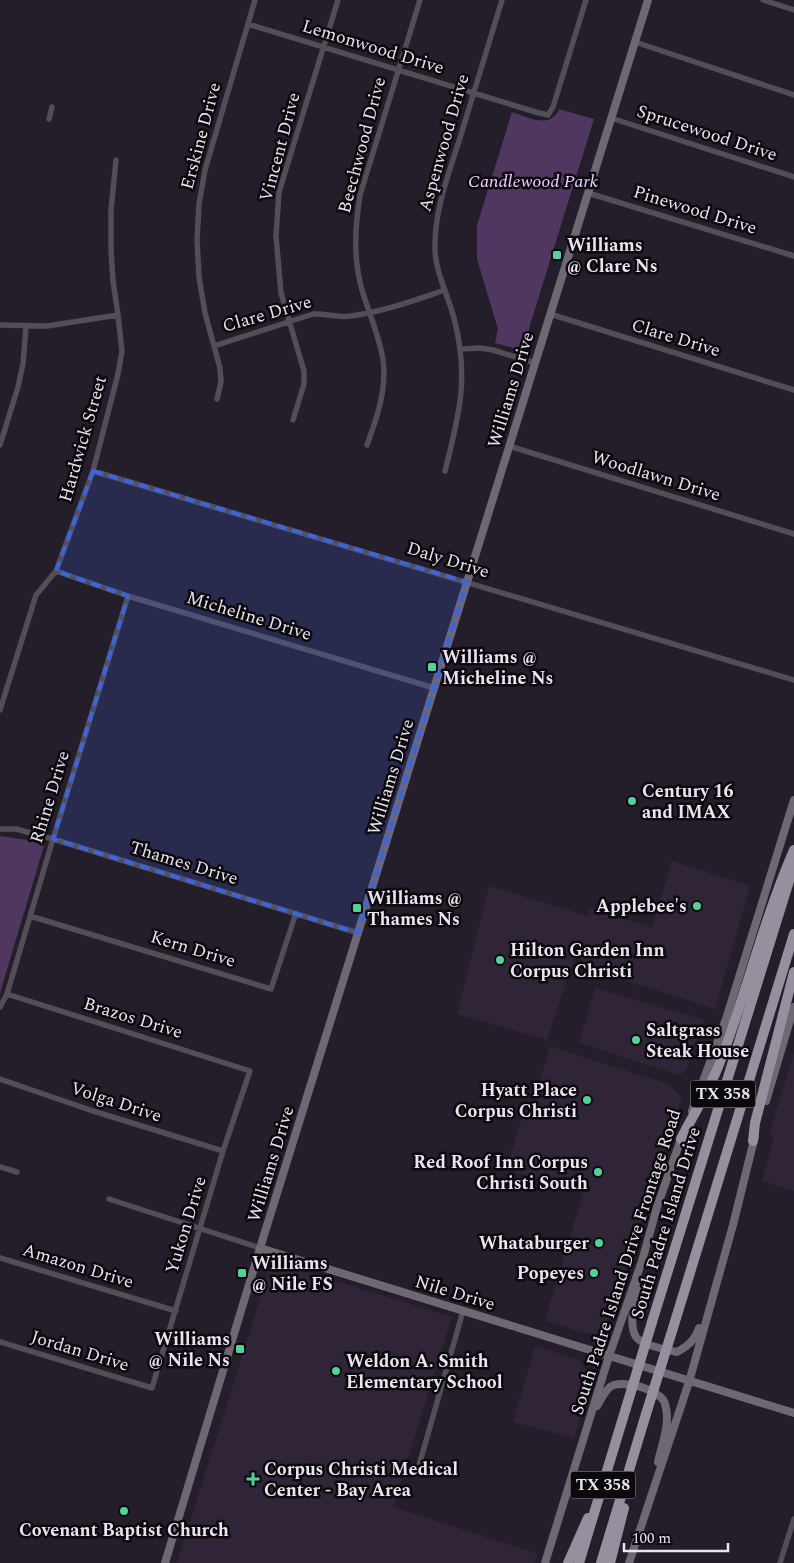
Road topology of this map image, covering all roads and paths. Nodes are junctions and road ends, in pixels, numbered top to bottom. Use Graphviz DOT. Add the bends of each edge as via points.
graph roads {
  1 [pos="255,0"];
  2 [pos="338,0"];
  3 [pos="420,0"];
  4 [pos="502,0"];
  5 [pos="586,0"];
  6 [pos="648,0"];
  7 [pos="763,0"];
  8 [pos="794,10"];
  9 [pos="248,24"];
  10 [pos="635,42"];
  11 [pos="324,47"];
  12 [pos="398,71"];
  13 [pos="474,93"];
  14 [pos="794,95"];
  15 [pos="52,107"];
  16 [pos="611,118"];
  17 [pos="49,119"];
  18 [pos="116,160"];
  19 [pos="794,177"];
  20 [pos="588,193"];
  21 [pos="794,256"];
  22 [pos="445,290"];
  23 [pos="369,312"];
  24 [pos="550,314"];
  25 [pos="118,315"];
  26 [pos="288,321"];
  27 [pos="0,325"];
  28 [pos="26,327"];
  29 [pos="214,346"];
  30 [pos="461,349"];
  31 [pos="535,364"];
  32 [pos="794,390"];
  33 [pos="217,399"];
  34 [pos="292,420"];
  35 [pos="0,445"];
  36 [pos="367,445"];
  37 [pos="509,446"];
  38 [pos="93,470"];
  39 [pos="445,471"];
  40 [pos="794,534"];
  41 [pos="56,571"];
  42 [pos="467,582"];
  43 [pos="128,596"];
  44 [pos="794,680"];
  45 [pos="434,688"];
  46 [pos="0,710"];
  47 [pos="794,800"];
  48 [pos="0,829"];
  49 [pos="53,839"];
  50 [pos="794,850"];
  51 [pos="794,866"];
  52 [pos="296,914"];
  53 [pos="30,916"];
  54 [pos="358,933"];
  55 [pos="794,934"];
  56 [pos="794,972"];
  57 [pos="7,994"];
  58 [pos="0,1007"];
  59 [pos="794,1007"];
  60 [pos="250,1071"];
  61 [pos="0,1079"];
  62 [pos="681,1139"];
  63 [pos="753,1141"];
  64 [pos="223,1151"];
  65 [pos="0,1167"];
  66 [pos="17,1172"];
  67 [pos="109,1199"];
  68 [pos="200,1229"];
  69 [pos="260,1248"];
  70 [pos="0,1258"];
  71 [pos="642,1261"];
  72 [pos="714,1293"];
  73 [pos="176,1311"];
  74 [pos="463,1311"];
  75 [pos="0,1342"];
  76 [pos="609,1356"];
  77 [pos="689,1382"];
  78 [pos="152,1388"];
  79 [pos="794,1413"];
  80 [pos="646,1414"];
  81 [pos="590,1420"];
  82 [pos="418,1469"];
  83 [pos="599,1497"];
  84 [pos="648,1508"];
  85 [pos="794,1519"];
  86 [pos="165,1563"];
  87 [pos="545,1563"];
  88 [pos="568,1563"];
  89 [pos="579,1563"];
  90 [pos="601,1563"];
  91 [pos="610,1563"];
  92 [pos="629,1563"];
  93 [pos="780,1563"];
  1 -- 9 [label="street, Erskine Drive"];
  2 -- 11 [label="street, Vincent Drive"];
  3 -- 12 [label="street, Beechwood Drive"];
  4 -- 13 [label="street, Aspenwood Drive"];
  5 -- 13 [label="street, Lemonwood Drive" via="553,107 548,114"];
  6 -- 10 [label="street, Williams Drive"];
  7 -- 8 [label="street"];
  9 -- 11 [label="street, Lemonwood Drive"];
  9 -- 29 [label="street, Erskine Drive" via="205,170 199,204 199,278"];
  10 -- 14 [label="street"];
  10 -- 16 [label="street, Williams Drive"];
  11 -- 12 [label="street, Lemonwood Drive"];
  11 -- 26 [label="street, Vincent Drive" via="279,192 277,264"];
  12 -- 13 [label="street, Lemonwood Drive"];
  12 -- 23 [label="street, Beechwood Drive" via="360,195 356,220 357,267"];
  13 -- 22 [label="street, Aspenwood Drive" via="436,225 435,247"];
  15 -- 17 [label="street"];
  16 -- 19 [label="street, Sprucewood Drive"];
  16 -- 20 [label="street, Williams Drive"];
  18 -- 25 [label="street, Hardwick Street" via="111,250"];
  20 -- 21 [label="street, Pinewood Drive"];
  20 -- 24 [label="street, Williams Drive"];
  22 -- 23 [label="street, Clare Drive"];
  22 -- 30 [label="street, Aspenwood Drive"];
  23 -- 26 [label="street, Clare Drive" via="350,316 312,314"];
  23 -- 36 [label="street, Beechwood Drive" via="383,360 383,387"];
  24 -- 31 [label="street, Williams Drive"];
  24 -- 32 [label="street, Clare Drive"];
  25 -- 28 [label="street" via="69,324"];
  25 -- 38 [label="street, Hardwick Street" via="121,359"];
  26 -- 29 [label="street, Clare Drive"];
  26 -- 34 [label="street, Vincent Drive" via="304,371 304,384"];
  27 -- 28 [label="street"];
  28 -- 35 [label="street" via="21,371"];
  29 -- 33 [label="street, Erskine Drive" via="220,368"];
  30 -- 31 [label="street" via="493,350"];
  30 -- 39 [label="street, Aspenwood Drive" via="462,392"];
  31 -- 37 [label="street, Williams Drive"];
  37 -- 40 [label="street, Woodlawn Drive"];
  37 -- 42 [label="street, Williams Drive"];
  38 -- 41 [label="street, Hardwick Street"];
  38 -- 42 [label="street, Daly Drive"];
  41 -- 43 [label="street, Micheline Drive"];
  41 -- 46 [label="street, Hardwick Street" via="36,595"];
  42 -- 44 [label="street, Daly Drive"];
  42 -- 45 [label="street, Williams Drive"];
  43 -- 45 [label="street, Micheline Drive"];
  43 -- 49 [label="street, Rhine Drive"];
  45 -- 54 [label="street, Williams Drive"];
  47 -- 62 [label="street, South Padre Island Drive Frontage Road" via="726,1019"];
  48 -- 49 [label="street, Thames Drive" via="16,829"];
  49 -- 52 [label="street, Thames Drive"];
  49 -- 53 [label="street, Rhine Drive"];
  50 -- 62 [label="highway" via="717,1070"];
  51 -- 83 [label="highway, South Padre Island Drive / TX 358, bridge"];
  52 -- 53 [label="street, Kern Drive" via="271,989"];
  52 -- 54 [label="street, Thames Drive"];
  53 -- 57 [label="street, Rhine Drive"];
  54 -- 69 [label="street, Williams Drive"];
  55 -- 80 [label="highway, TX 358, bridge"];
  56 -- 63 [label="highway"];
  57 -- 58 [label="street, Rhine Drive"];
  57 -- 60 [label="street, Brazos Drive"];
  59 -- 63 [label="street"];
  60 -- 64 [label="street, Yukon Drive"];
  61 -- 64 [label="street, Volga Drive"];
  62 -- 71 [label="street, South Padre Island Drive Frontage Road"];
  63 -- 72 [label="street"];
  64 -- 68 [label="street, Yukon Drive"];
  65 -- 66 [label="street"];
  67 -- 68 [label="street, Nile Drive"];
  68 -- 69 [label="street, Nile Drive"];
  68 -- 73 [label="street, Yukon Drive"];
  69 -- 74 [label="street, Nile Drive"];
  69 -- 86 [label="street, Williams Drive"];
  70 -- 73 [label="street, Amazon Drive"];
  71 -- 72 [label="street" via="632,1316 636,1337 641,1341 676,1352 687,1347 696,1337"];
  71 -- 76 [label="street, South Padre Island Drive Frontage Road"];
  72 -- 77 [label="street"];
  73 -- 78 [label="street, Yukon Drive"];
  74 -- 76 [label="street, Nile Drive"];
  74 -- 82 [label="street"];
  75 -- 78 [label="street, Jordan Drive"];
  76 -- 77 [label="street, Nile Drive"];
  76 -- 81 [label="street, South Padre Island Drive Frontage Road"];
  77 -- 79 [label="street, Nile Drive"];
  77 -- 84 [label="street"];
  80 -- 90 [label="highway, TX 358"];
  80 -- 91 [label="highway"];
  81 -- 84 [label="street" via="610,1387 622,1383 648,1389 661,1396 667,1419"];
  81 -- 87 [label="street, South Padre Island Drive Frontage Road"];
  83 -- 88 [label="highway"];
  83 -- 89 [label="highway, South Padre Island Drive / TX 358"];
  84 -- 92 [label="street"];
  85 -- 93 [label="street"];
}
